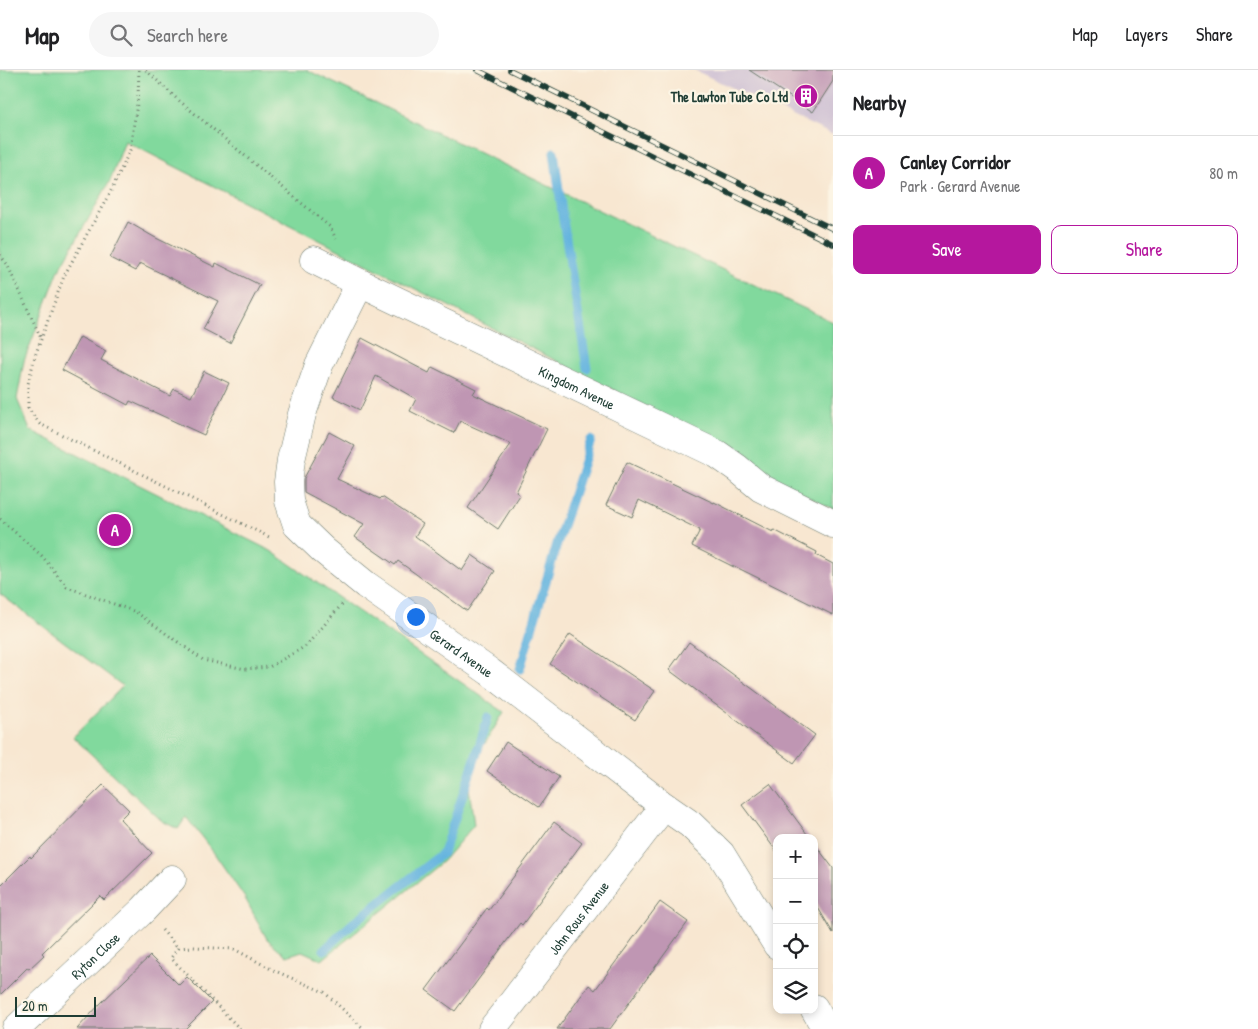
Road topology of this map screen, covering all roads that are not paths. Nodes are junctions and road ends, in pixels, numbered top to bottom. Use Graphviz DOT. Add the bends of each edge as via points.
graph roads {
  1 [pos="314,260"];
  2 [pos="350,278"];
  3 [pos="833,524"];
  4 [pos="664,806"];
  5 [pos="172,879"];
  6 [pos="773,938"];
  7 [pos="817,1014"];
  8 [pos="16,1029"];
  9 [pos="492,1029"];
  10 [pos="826,1029"];
  1 -- 2 [label="street, Kingdom Avenue"];
  2 -- 3 [label="street, Kingdom Avenue" via="717,454 761,488"];
  2 -- 4 [label="street, Gerard Avenue" via="302,414 291,460 289,501 297,525 361,581 490,672"];
  4 -- 6 [label="street, Gerard Avenue" via="690,824 721,854"];
  4 -- 9 [label="street, John Rous Avenue"];
  5 -- 8 [label="street, Ryton Close"];
  7 -- 10 [label="street"];
}
